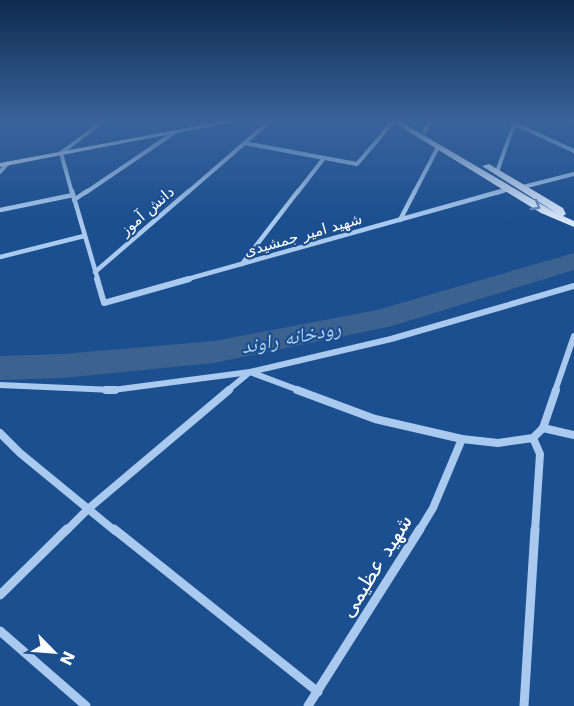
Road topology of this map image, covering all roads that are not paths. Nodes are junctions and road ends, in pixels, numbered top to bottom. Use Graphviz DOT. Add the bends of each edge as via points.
graph roads {
  1 [pos="51,155"];
  2 [pos="62,155"];
  3 [pos="140,155"];
  4 [pos="230,155"];
  5 [pos="308,155"];
  6 [pos="365,155"];
  7 [pos="434,155"];
  8 [pos="451,155"];
  9 [pos="468,155"];
  10 [pos="503,155"];
  11 [pos="324,158"];
  12 [pos="2,165"];
  13 [pos="497,172"];
  14 [pos="574,174"];
  15 [pos="524,187"];
  16 [pos="509,189"];
  17 [pos="73,197"];
  18 [pos="0,210"];
  19 [pos="563,218"];
  20 [pos="400,220"];
  21 [pos="574,224"];
  22 [pos="84,236"];
  23 [pos="0,257"];
  24 [pos="242,264"];
  25 [pos="95,272"];
  26 [pos="574,286"];
  27 [pos="574,336"];
  28 [pos="250,372"];
  29 [pos="0,385"];
  30 [pos="543,428"];
  31 [pos="0,433"];
  32 [pos="574,435"];
  33 [pos="533,438"];
  34 [pos="462,439"];
  35 [pos="88,509"];
  36 [pos="0,595"];
  37 [pos="0,631"];
  38 [pos="318,692"];
  39 [pos="86,706"];
  40 [pos="309,706"];
  41 [pos="524,706"];
  1 -- 12 [label="main road"];
  2 -- 17 [label="street"];
  3 -- 17 [label="street"];
  4 -- 25 [label="street, دانش آموز"];
  5 -- 11 [label="street"];
  6 -- 11 [label="street" via="357,164"];
  7 -- 20 [label="street"];
  8 -- 16 [label="main road"];
  9 -- 13 [label="main road"];
  10 -- 13 [label="street"];
  11 -- 24 [label="street"];
  13 -- 15 [label="main road"];
  14 -- 15 [label="street"];
  15 -- 19 [label="main road" via="560,210"];
  16 -- 19 [label="main road, one-way"];
  16 -- 20 [label="street, شهید امیر جمشیدی"];
  17 -- 18 [label="street"];
  17 -- 22 [label="street"];
  19 -- 21 [label="main road"];
  20 -- 24 [label="street, شهید امیر جمشیدی"];
  22 -- 23 [label="street"];
  22 -- 25 [label="street"];
  24 -- 25 [label="street, شهید امیر جمشیدی" via="104,303"];
  26 -- 28 [label="street" via="391,339"];
  27 -- 30 [label="street"];
  28 -- 29 [label="street" via="113,390"];
  28 -- 34 [label="street" via="375,419"];
  28 -- 35 [label="street"];
  30 -- 32 [label="street"];
  30 -- 33 [label="street"];
  31 -- 35 [label="street"];
  33 -- 34 [label="street" via="498,443"];
  33 -- 41 [label="street" via="540,454"];
  34 -- 38 [label="street, شهید عظیمی" via="433,508"];
  35 -- 36 [label="street"];
  35 -- 38 [label="street"];
  37 -- 39 [label="street"];
  38 -- 40 [label="street, شهید عظیمی"];
}
